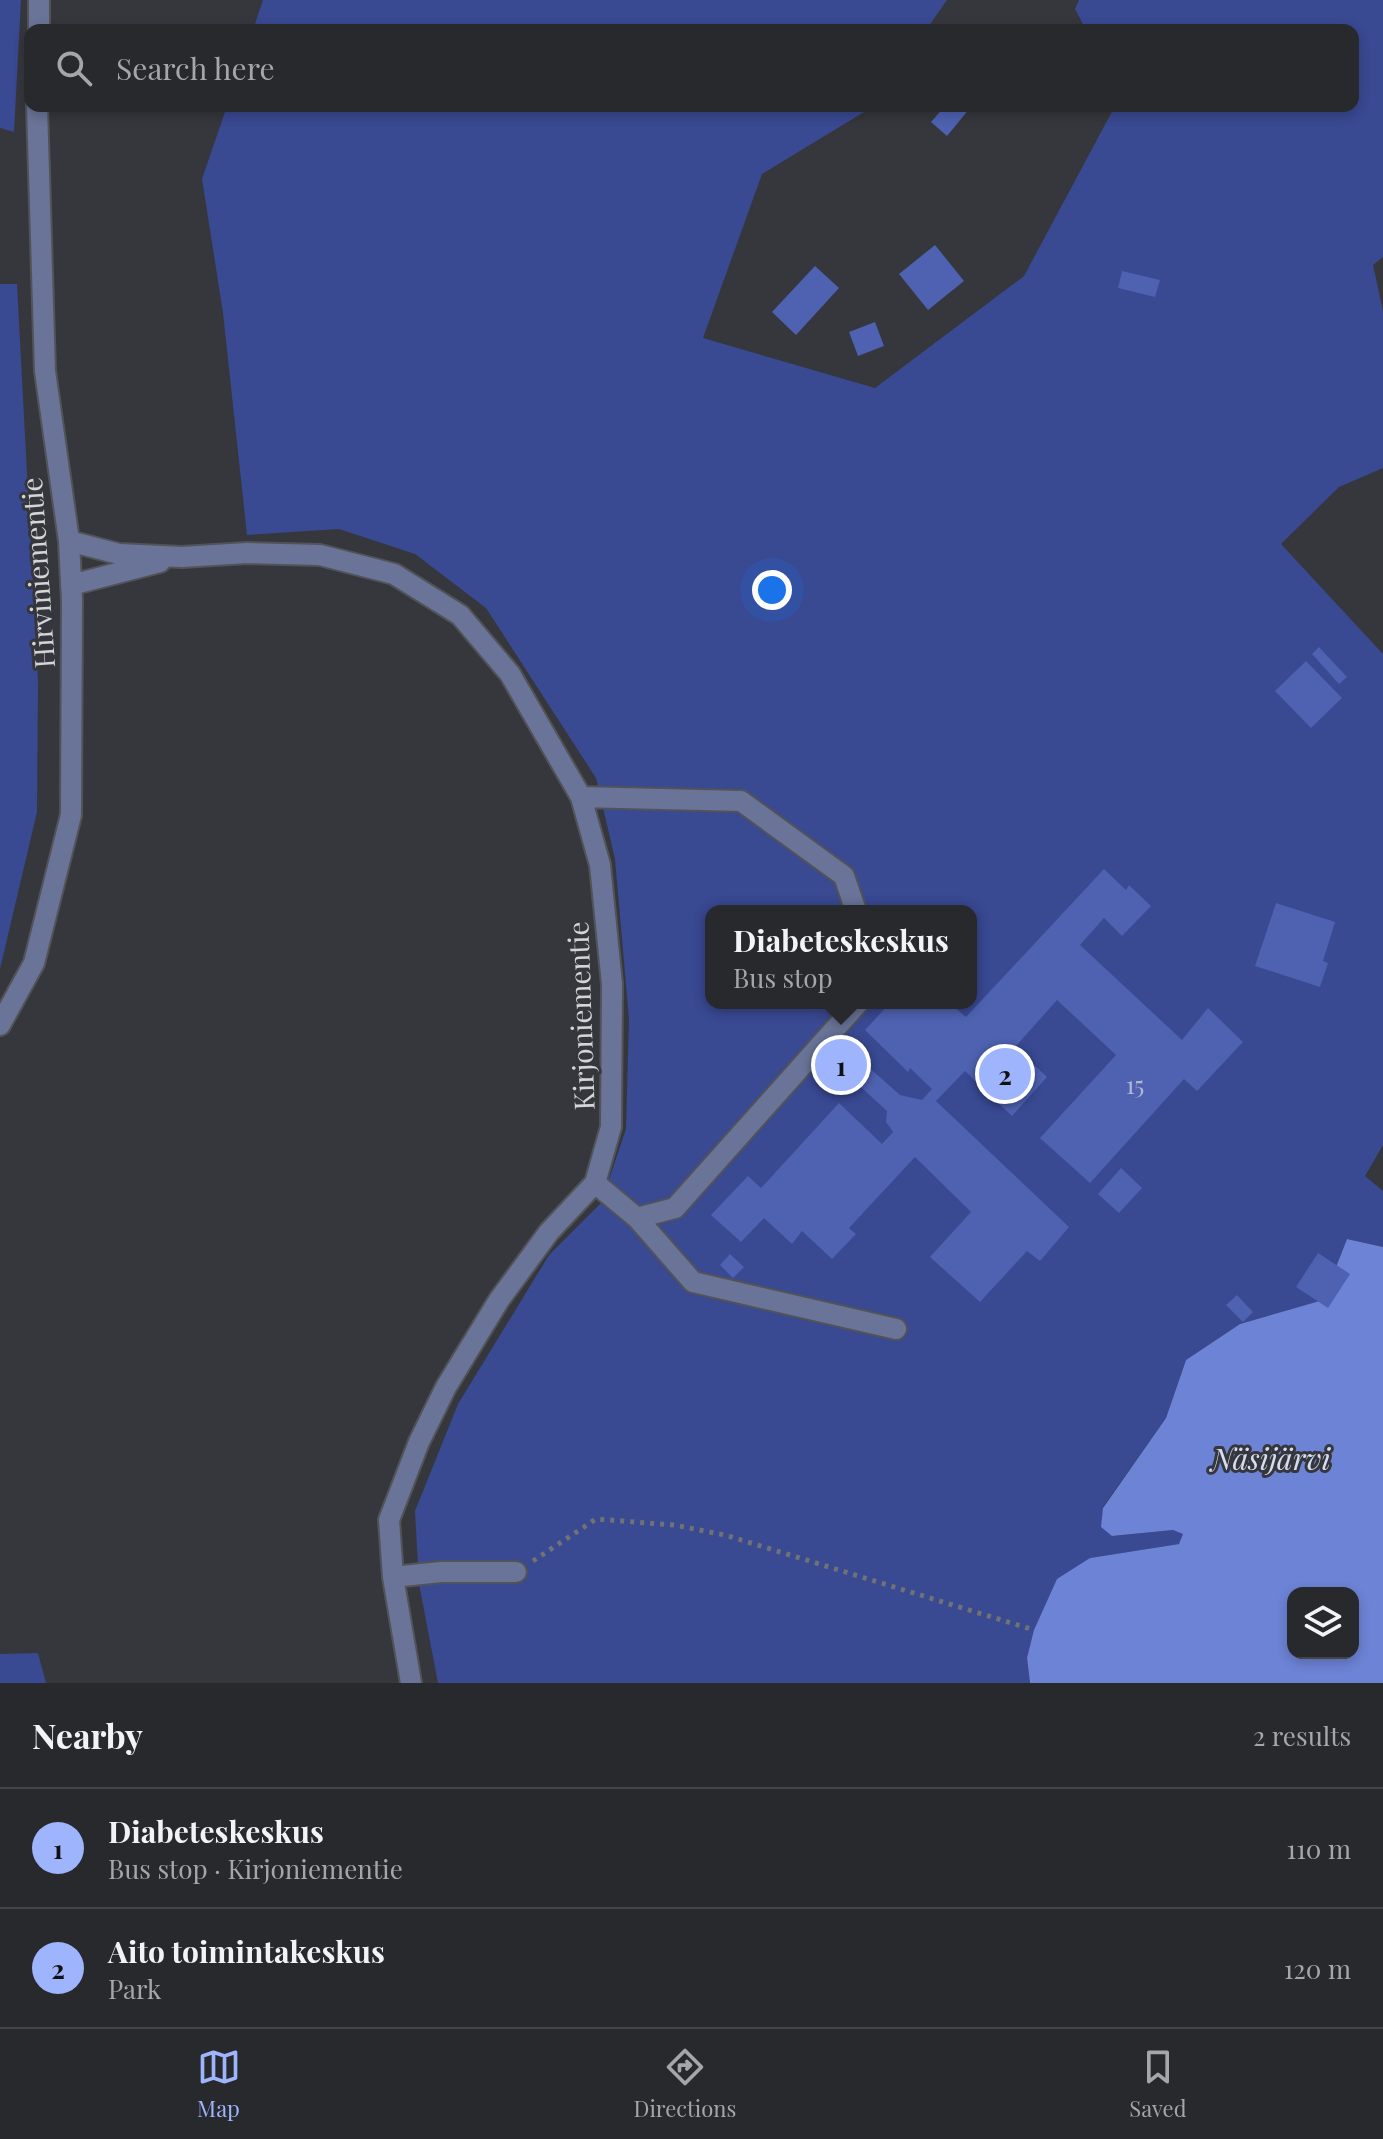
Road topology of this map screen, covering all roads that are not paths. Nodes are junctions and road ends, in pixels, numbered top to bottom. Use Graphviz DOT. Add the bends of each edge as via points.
graph roads {
  1 [pos="39,0"];
  2 [pos="39,24"];
  3 [pos="37,112"];
  4 [pos="69,541"];
  5 [pos="182,557"];
  6 [pos="71,585"];
  7 [pos="581,797"];
  8 [pos="854,905"];
  9 [pos="853,1009"];
  10 [pos="0,1025"];
  11 [pos="595,1183"];
  12 [pos="637,1218"];
  13 [pos="896,1329"];
  14 [pos="516,1572"];
  15 [pos="393,1577"];
  16 [pos="411,1683"];
  1 -- 2 [label="street"];
  3 -- 4 [label="street, Hirviniementie" via="45,371"];
  4 -- 5 [label="street, Kirjoniementie" via="119,554"];
  4 -- 6 [label="street, Hirviniementie"];
  5 -- 6 [label="street, Kirjoniementie"];
  5 -- 7 [label="street, Kirjoniementie" via="320,555 394,574 460,615 500,662"];
  6 -- 10 [label="street, Hirviniementie" via="71,815 34,963"];
  7 -- 8 [label="street" via="741,801 844,876"];
  7 -- 11 [label="street, Kirjoniementie" via="600,865 612,984 611,1127"];
  9 -- 12 [label="street" via="675,1208"];
  11 -- 12 [label="street"];
  11 -- 15 [label="street, Kirjoniementie" via="499,1300 446,1387 389,1520"];
  12 -- 13 [label="street" via="693,1282"];
  14 -- 15 [label="street"];
  15 -- 16 [label="street, Kirjoniementie"];
}
